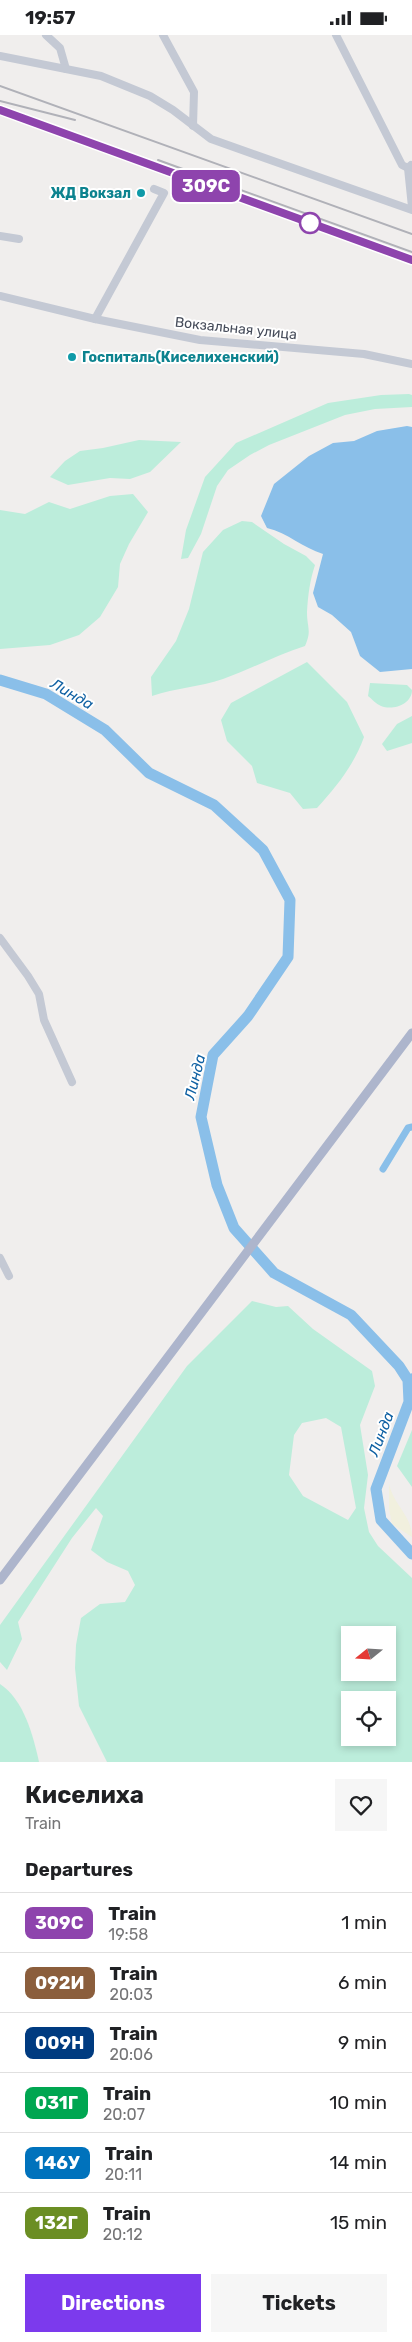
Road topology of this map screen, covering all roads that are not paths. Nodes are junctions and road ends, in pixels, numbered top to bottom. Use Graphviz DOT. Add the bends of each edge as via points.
graph roads {
  1 [pos="46,35"];
  2 [pos="163,35"];
  3 [pos="336,35"];
  4 [pos="0,56"];
  5 [pos="66,69"];
  6 [pos="193,126"];
  7 [pos="410,166"];
  8 [pos="410,181"];
  9 [pos="154,189"];
  10 [pos="412,208"];
  11 [pos="0,236"];
  12 [pos="19,239"];
  13 [pos="0,296"];
  14 [pos="95,319"];
  15 [pos="412,364"];
  16 [pos="0,938"];
  17 [pos="412,1033"];
  18 [pos="72,1082"];
  19 [pos="0,1258"];
  20 [pos="9,1276"];
  21 [pos="0,1580"];
  1 -- 5 [label="street" via="60,49"];
  2 -- 6 [label="street" via="194,92"];
  3 -- 7 [label="street" via="402,165"];
  4 -- 5 [label="street"];
  5 -- 6 [label="street" via="101,76 150,96"];
  6 -- 10 [label="street" via="218,142"];
  7 -- 8 [label="street"];
  8 -- 10 [label="street"];
  9 -- 14 [label="street" via="164,193"];
  11 -- 12 [label="street"];
  13 -- 14 [label="street, Вокзальная улица"];
  14 -- 15 [label="street, Вокзальная улица" via="200,340 364,355"];
  16 -- 18 [label="street" via="39,995 44,1020"];
  17 -- 21 [label="main road"];
  19 -- 20 [label="street"];
}
